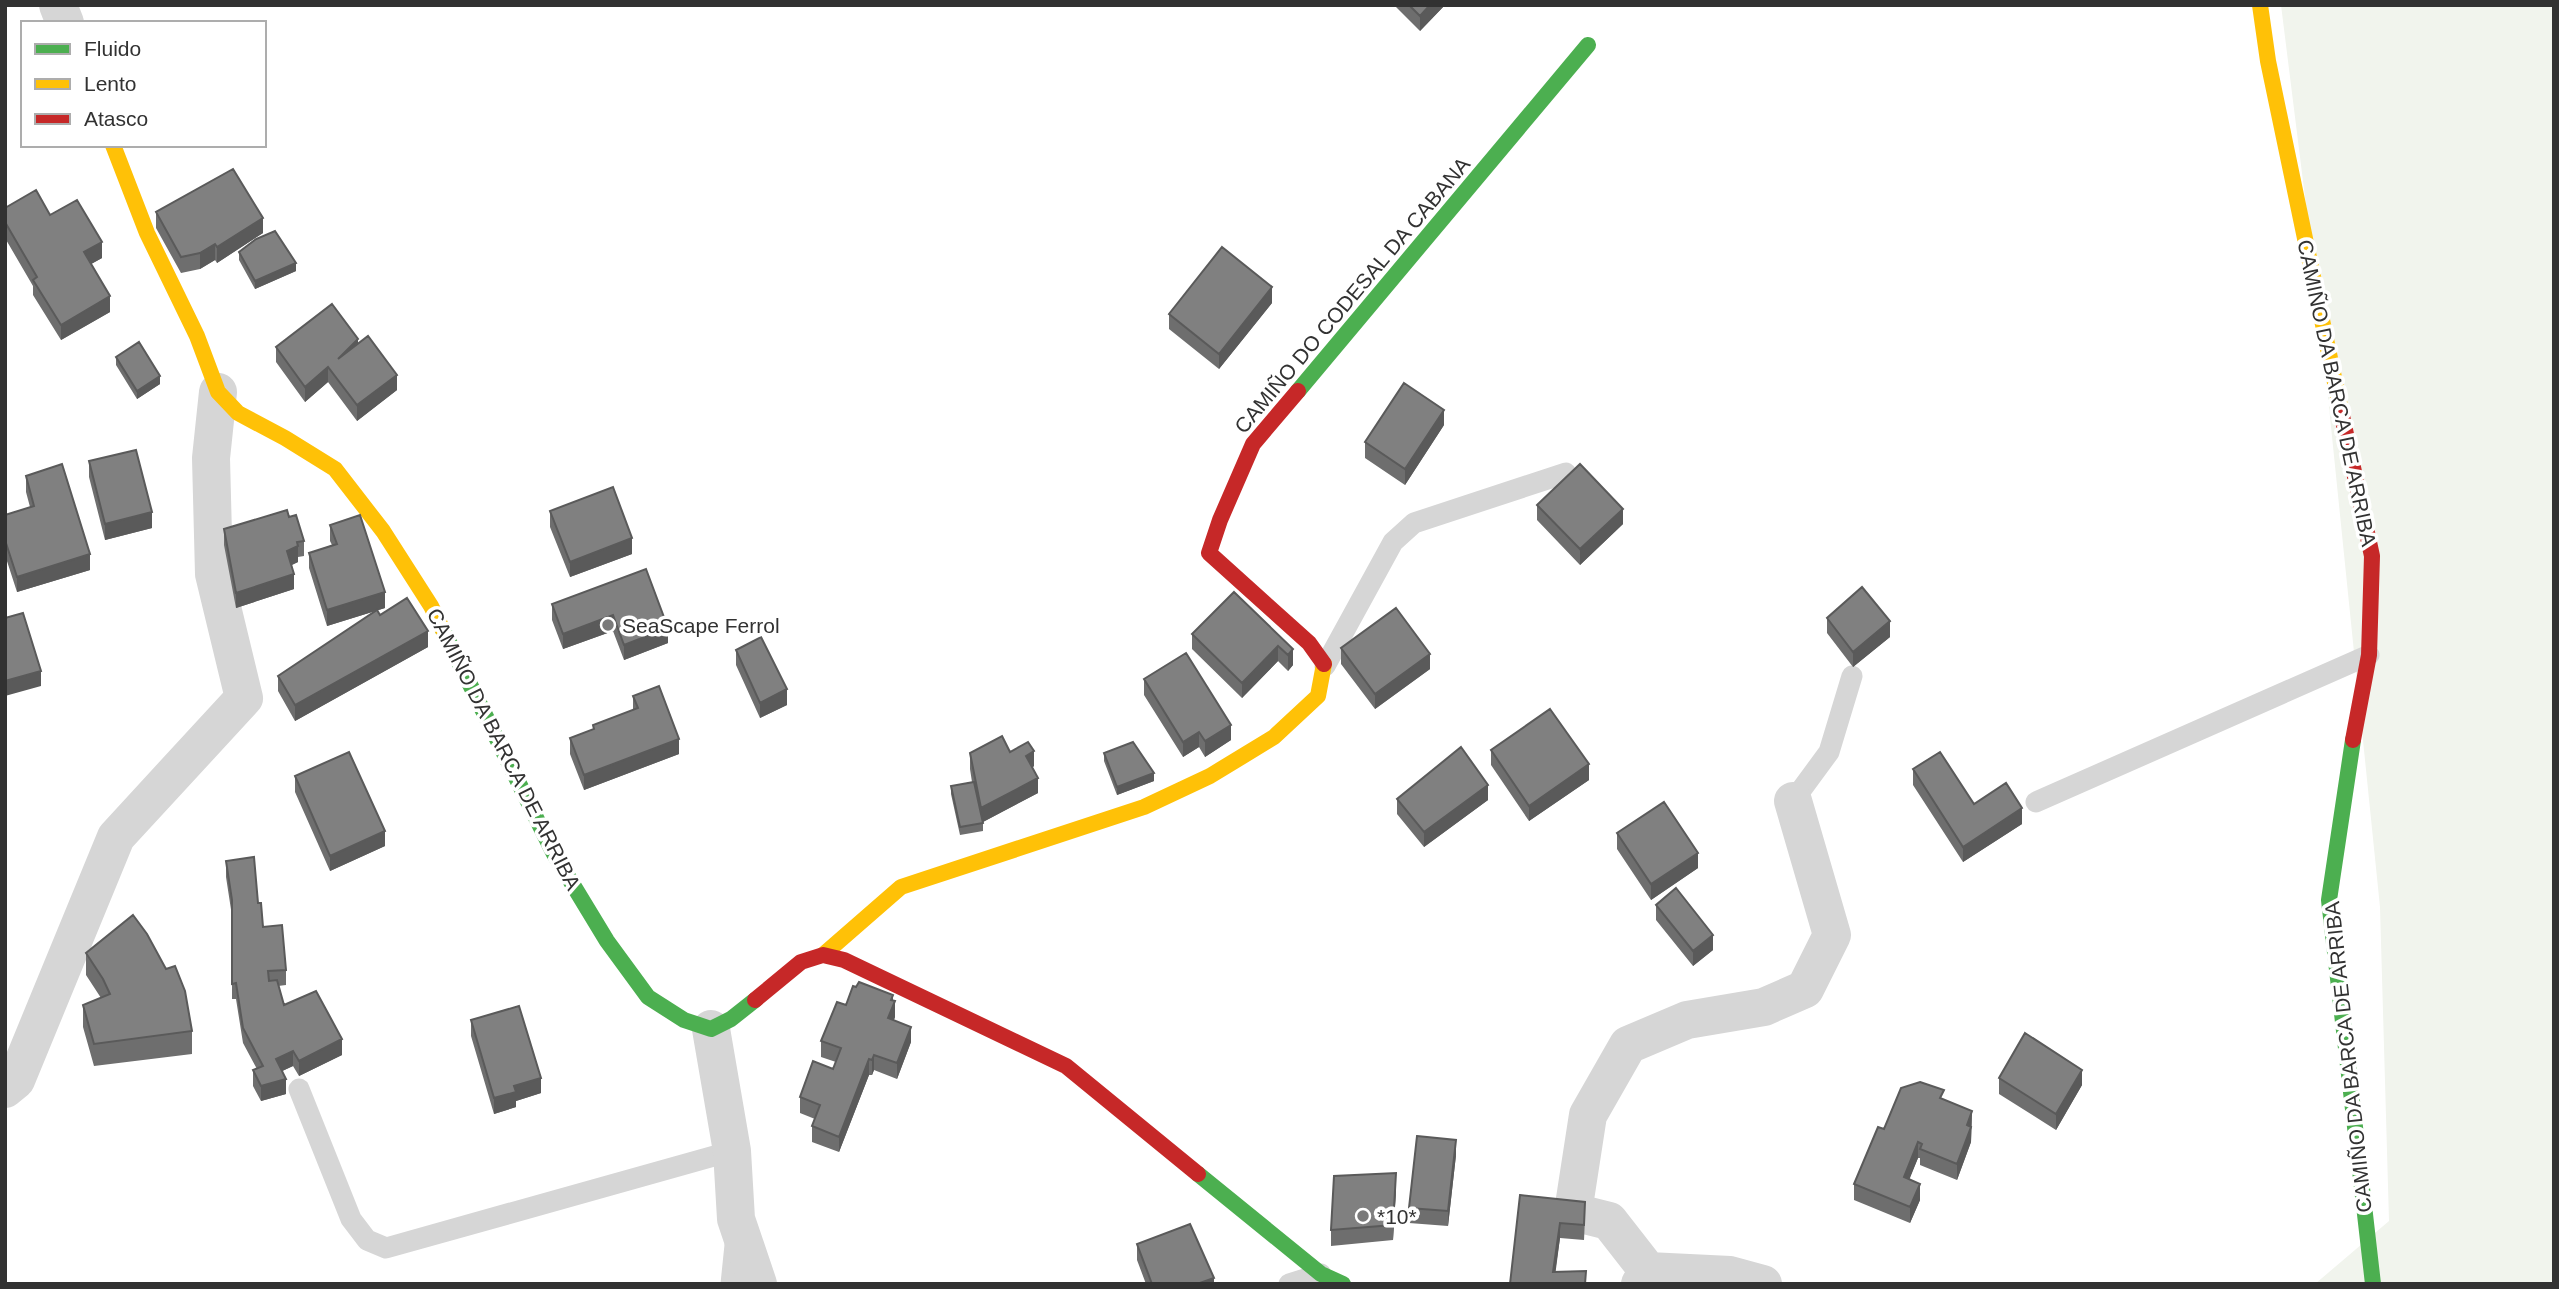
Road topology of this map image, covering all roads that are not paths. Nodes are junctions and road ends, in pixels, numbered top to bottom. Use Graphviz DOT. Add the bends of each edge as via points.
graph roads {
  1 [pos="2260,5"];
  2 [pos="1588,45"];
  3 [pos="114,147"];
  4 [pos="218,392"];
  5 [pos="1566,473"];
  6 [pos="2369,655"];
  7 [pos="1325,666"];
  8 [pos="1852,676"];
  9 [pos="1793,801"];
  10 [pos="2036,802"];
  11 [pos="823,956"];
  12 [pos="711,1029"];
  13 [pos="5,1089"];
  14 [pos="299,1089"];
  15 [pos="732,1151"];
  16 [pos="736,1219"];
  17 [pos="1321,1274"];
  18 [pos="1644,1278"];
  19 [pos="731,1284"];
  20 [pos="758,1284"];
  21 [pos="1289,1284"];
  22 [pos="1343,1284"];
  23 [pos="1763,1284"];
  24 [pos="2373,1284"];
  1 -- 6 [label="street, CAMIÑO DA BARCA DE ARRIBA" via="2267,61 2372,556"];
  2 -- 7 [label="street, CAMIÑO DO CODESAL DA CABANA" via="1253,444 1220,520 1209,553 1309,643"];
  3 -- 4 [label="street, CAMIÑO DA BARCA DE ARRIBA"];
  4 -- 12 [label="street, CAMIÑO DA BARCA DE ARRIBA" via="238,413 335,469 383,531 431,606 553,852 607,941 648,997 684,1020"];
  4 -- 13 [label="street" via="211,458 214,574 244,698 116,837 16,1080"];
  5 -- 7 [label="lane" via="1414,523 1393,542"];
  6 -- 10 [label="lane"];
  6 -- 24 [label="street, CAMIÑO DA BARCA DE ARRIBA" via="2329,900"];
  7 -- 11 [label="street" via="1318,696 1274,737 1210,776 1144,807 901,887"];
  8 -- 9 [label="lane" via="1829,752"];
  9 -- 18 [label="street" via="1832,935 1805,989 1764,1007 1687,1020 1628,1045 1588,1115 1573,1212 1609,1221"];
  11 -- 12 [label="street" via="801,962 731,1019"];
  11 -- 17 [label="street" via="844,960 1066,1066"];
  12 -- 15 [label="street"];
  14 -- 15 [label="lane" via="351,1219 366,1240 386,1248"];
  15 -- 16 [label="street"];
  16 -- 19 [label="lane"];
  16 -- 20 [label="street"];
  17 -- 21 [label="lane"];
  17 -- 22 [label="street"];
  18 -- 23 [label="street" via="1730,1275"];
}
